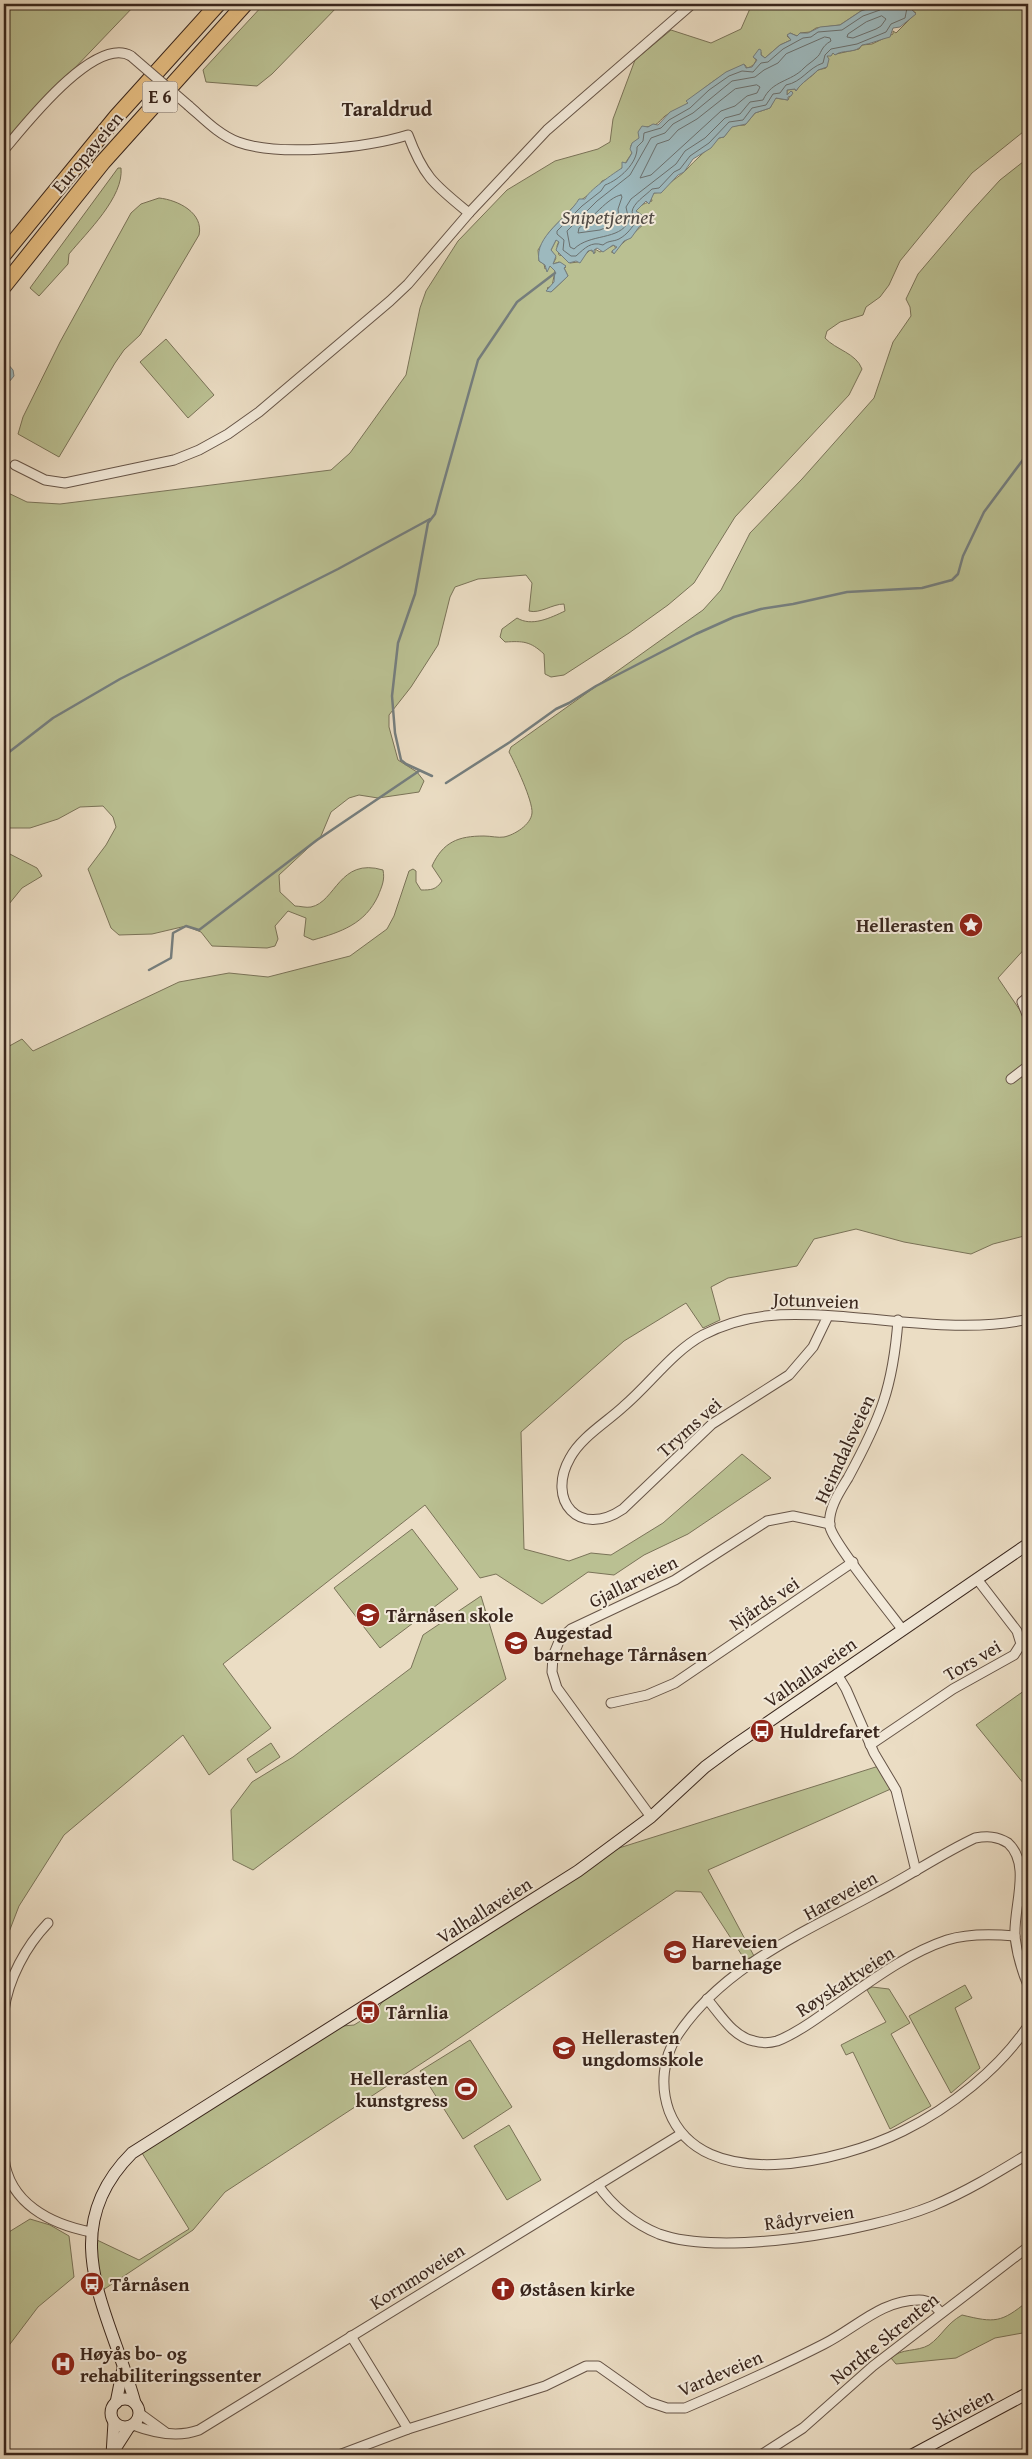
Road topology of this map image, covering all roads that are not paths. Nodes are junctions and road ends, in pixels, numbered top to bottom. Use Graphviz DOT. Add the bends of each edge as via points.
graph roads {
  1 [pos="218,4"];
  2 [pos="245,4"];
  3 [pos="692,4"];
  4 [pos="4,150"];
  5 [pos="469,213"];
  6 [pos="4,254"];
  7 [pos="4,286"];
  8 [pos="15,466"];
  9 [pos="1028,997"];
  10 [pos="1028,1016"];
  11 [pos="1028,1066"];
  12 [pos="1011,1079"];
  13 [pos="828,1316"];
  14 [pos="898,1320"];
  15 [pos="1028,1320"];
  16 [pos="563,1492"];
  17 [pos="830,1524"];
  18 [pos="1028,1544"];
  19 [pos="853,1562"];
  20 [pos="977,1579"];
  21 [pos="902,1629"];
  22 [pos="837,1674"];
  23 [pos="611,1703"];
  24 [pos="870,1745"];
  25 [pos="651,1817"];
  26 [pos="916,1871"];
  27 [pos="48,1923"];
  28 [pos="1015,1936"];
  29 [pos="1028,1985"];
  30 [pos="707,1999"];
  31 [pos="4,2011"];
  32 [pos="1028,2026"];
  33 [pos="681,2134"];
  34 [pos="1028,2154"];
  35 [pos="4,2158"];
  36 [pos="598,2185"];
  37 [pos="90,2232"];
  38 [pos="1028,2247"];
  39 [pos="941,2313"];
  40 [pos="351,2336"];
  41 [pos="123,2366"];
  42 [pos="1028,2393"];
  43 [pos="116,2402"];
  44 [pos="137,2408"];
  45 [pos="114,2422"];
  46 [pos="131,2426"];
  47 [pos="408,2429"];
  48 [pos="167,2433"];
  49 [pos="111,2455"];
  50 [pos="339,2455"];
  51 [pos="761,2455"];
  52 [pos="912,2455"];
  1 -- 6 [label="highway, Europaveien / E 6" via="117,116"];
  2 -- 7 [label="highway, Europaveien / E 6" via="103,162"];
  3 -- 5 [label="street" via="547,130"];
  4 -- 5 [label="street, bridge" via="61,87 87,66 116,52 131,56 225,136 248,145 270,149 346,146 408,135 428,177"];
  5 -- 8 [label="street" via="408,284 373,316 259,412 212,444 174,460 66,483 45,480"];
  9 -- 10 [label="street" via="1022,1002"];
  11 -- 12 [label="street"];
  13 -- 14 [label="street, Jotunveien"];
  13 -- 16 [label="street, Jotunveien" via="759,1315 736,1320 700,1336 576,1449 566,1466"];
  13 -- 16 [label="street, Tryms vei" via="813,1347 788,1375 712,1424 616,1514 595,1520 582,1519 569,1508"];
  14 -- 15 [label="street, Jotunveien" via="984,1325"];
  14 -- 17 [label="street, Heimdalsveien" via="894,1368 886,1399 835,1502"];
  17 -- 19 [label="street, Heimdalsveien"];
  17 -- 25 [label="street, Gjallarveien" via="793,1516 768,1521 675,1580 574,1627 560,1639 552,1663 558,1688"];
  18 -- 20 [label="street, Valhallaveien"];
  19 -- 21 [label="street, Heimdalsveien"];
  19 -- 23 [label="street, Njårds vei" via="679,1680 658,1691"];
  20 -- 21 [label="street, Valhallaveien"];
  20 -- 24 [label="street, Tors vei" via="1017,1632 1018,1650"];
  21 -- 22 [label="street, Valhallaveien"];
  22 -- 24 [label="street"];
  22 -- 25 [label="street, Valhallaveien" via="713,1761"];
  24 -- 26 [label="street" via="896,1790"];
  25 -- 37 [label="street, Valhallaveien" via="556,1885 139,2148 121,2164 106,2187"];
  26 -- 28 [label="street, Hareveien" via="975,1838 995,1837 1010,1844 1021,1860 1022,1872"];
  26 -- 30 [label="street, Hareveien" via="757,1959"];
  27 -- 31 [label="street" via="22,1958"];
  28 -- 29 [label="street, Hareveien"];
  28 -- 30 [label="street, Røyskattveien" via="987,1934 948,1940 904,1961 805,2026 776,2041 754,2042 743,2038"];
  30 -- 33 [label="street, Hareveien" via="677,2037 666,2061 665,2099"];
  32 -- 33 [label="street, Hareveien" via="987,2072 942,2108 903,2131 857,2148 814,2160 739,2164 705,2152"];
  33 -- 36 [label="street, Kornmoveien"];
  34 -- 36 [label="street, Rådyrveien" via="989,2178 930,2206 866,2225 787,2240 702,2242 660,2234 631,2218 608,2199"];
  35 -- 37 [label="street" via="12,2187 28,2205 52,2220"];
  36 -- 40 [label="street, Kornmoveien"];
  37 -- 41 [label="street, Valhallaveien" via="94,2273"];
  38 -- 39 [label="street, Nordre Skrenten"];
  39 -- 47 [label="street, Vardeveien" via="930,2302 919,2300 882,2309 811,2351 685,2408 667,2408 649,2402 592,2365 546,2386"];
  39 -- 51 [label="street, Nordre Skrenten" via="873,2366 802,2428"];
  40 -- 47 [label="street"];
  40 -- 48 [label="street, Kornmoveien" via="199,2430"];
  41 -- 43 [label="street, Valhallaveien"];
  41 -- 44 [label="street, Valhallaveien"];
  42 -- 52 [label="street, Skiveien"];
  43 -- 44 [label="street" via="126,2399"];
  43 -- 45 [label="street" via="111,2414"];
  44 -- 46 [label="street"];
  44 -- 48 [label="street"];
  45 -- 46 [label="street" via="119,2426"];
  45 -- 49 [label="street"];
  46 -- 48 [label="street, Kornmoveien"];
  46 -- 49 [label="street"];
  47 -- 50 [label="street, Vardeveien"];
}
